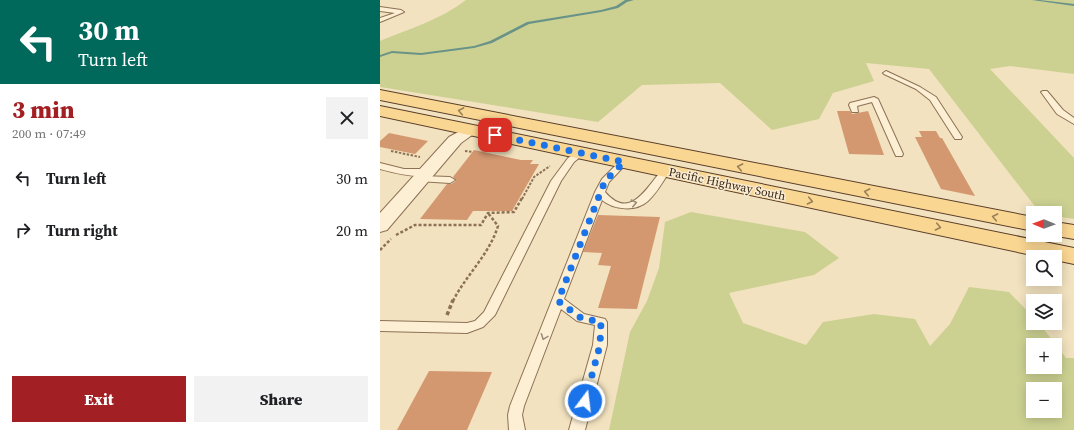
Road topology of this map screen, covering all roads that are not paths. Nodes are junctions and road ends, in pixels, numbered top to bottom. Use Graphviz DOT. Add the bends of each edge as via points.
graph roads {
  1 [pos="380,9"];
  2 [pos="380,20"];
  3 [pos="886,73"];
  4 [pos="1045,92"];
  5 [pos="380,95"];
  6 [pos="855,110"];
  7 [pos="380,111"];
  8 [pos="1074,122"];
  9 [pos="471,130"];
  10 [pos="958,137"];
  11 [pos="587,145"];
  12 [pos="899,154"];
  13 [pos="624,162"];
  14 [pos="380,166"];
  15 [pos="424,170"];
  16 [pos="666,171"];
  17 [pos="450,180"];
  18 [pos="600,192"];
  19 [pos="1026,223"];
  20 [pos="380,226"];
  21 [pos="1062,230"];
  22 [pos="1074,232"];
  23 [pos="1074,256"];
  24 [pos="558,301"];
  25 [pos="380,326"];
  26 [pos="517,430"];
  27 [pos="577,430"];
  1 -- 2 [label="lane" via="401,12"];
  3 -- 10 [label="lane" via="918,88 933,99"];
  4 -- 8 [label="lane" via="1060,112"];
  11 -- 5 [label="main road, Pacific Highway South, one-way"];
  6 -- 12 [label="lane" via="853,104 874,99"];
  7 -- 9 [label="main road, Pacific Highway South"];
  9 -- 11 [label="main road, Pacific Highway South"];
  9 -- 15 [label="street" via="456,140"];
  11 -- 13 [label="main road, Pacific Highway South"];
  19 -- 11 [label="main road, Pacific Highway South, one-way" via="687,156"];
  11 -- 25 [label="lane" via="571,160 556,181 489,315 479,324 467,328"];
  13 -- 16 [label="main road, Pacific Highway South"];
  13 -- 18 [label="lane" via="605,181"];
  14 -- 15 [label="lane" via="404,172"];
  15 -- 17 [label="lane"];
  15 -- 20 [label="street"];
  18 -- 16 [label="lane, one-way" via="606,200 618,205 632,205 644,201"];
  16 -- 23 [label="main road, Pacific Highway South, one-way"];
  18 -- 24 [label="lane"];
  21 -- 22 [label="main road"];
  24 -- 26 [label="lane, one-way" via="517,406"];
  24 -- 27 [label="lane" via="581,318 601,322 600,345"];
}
